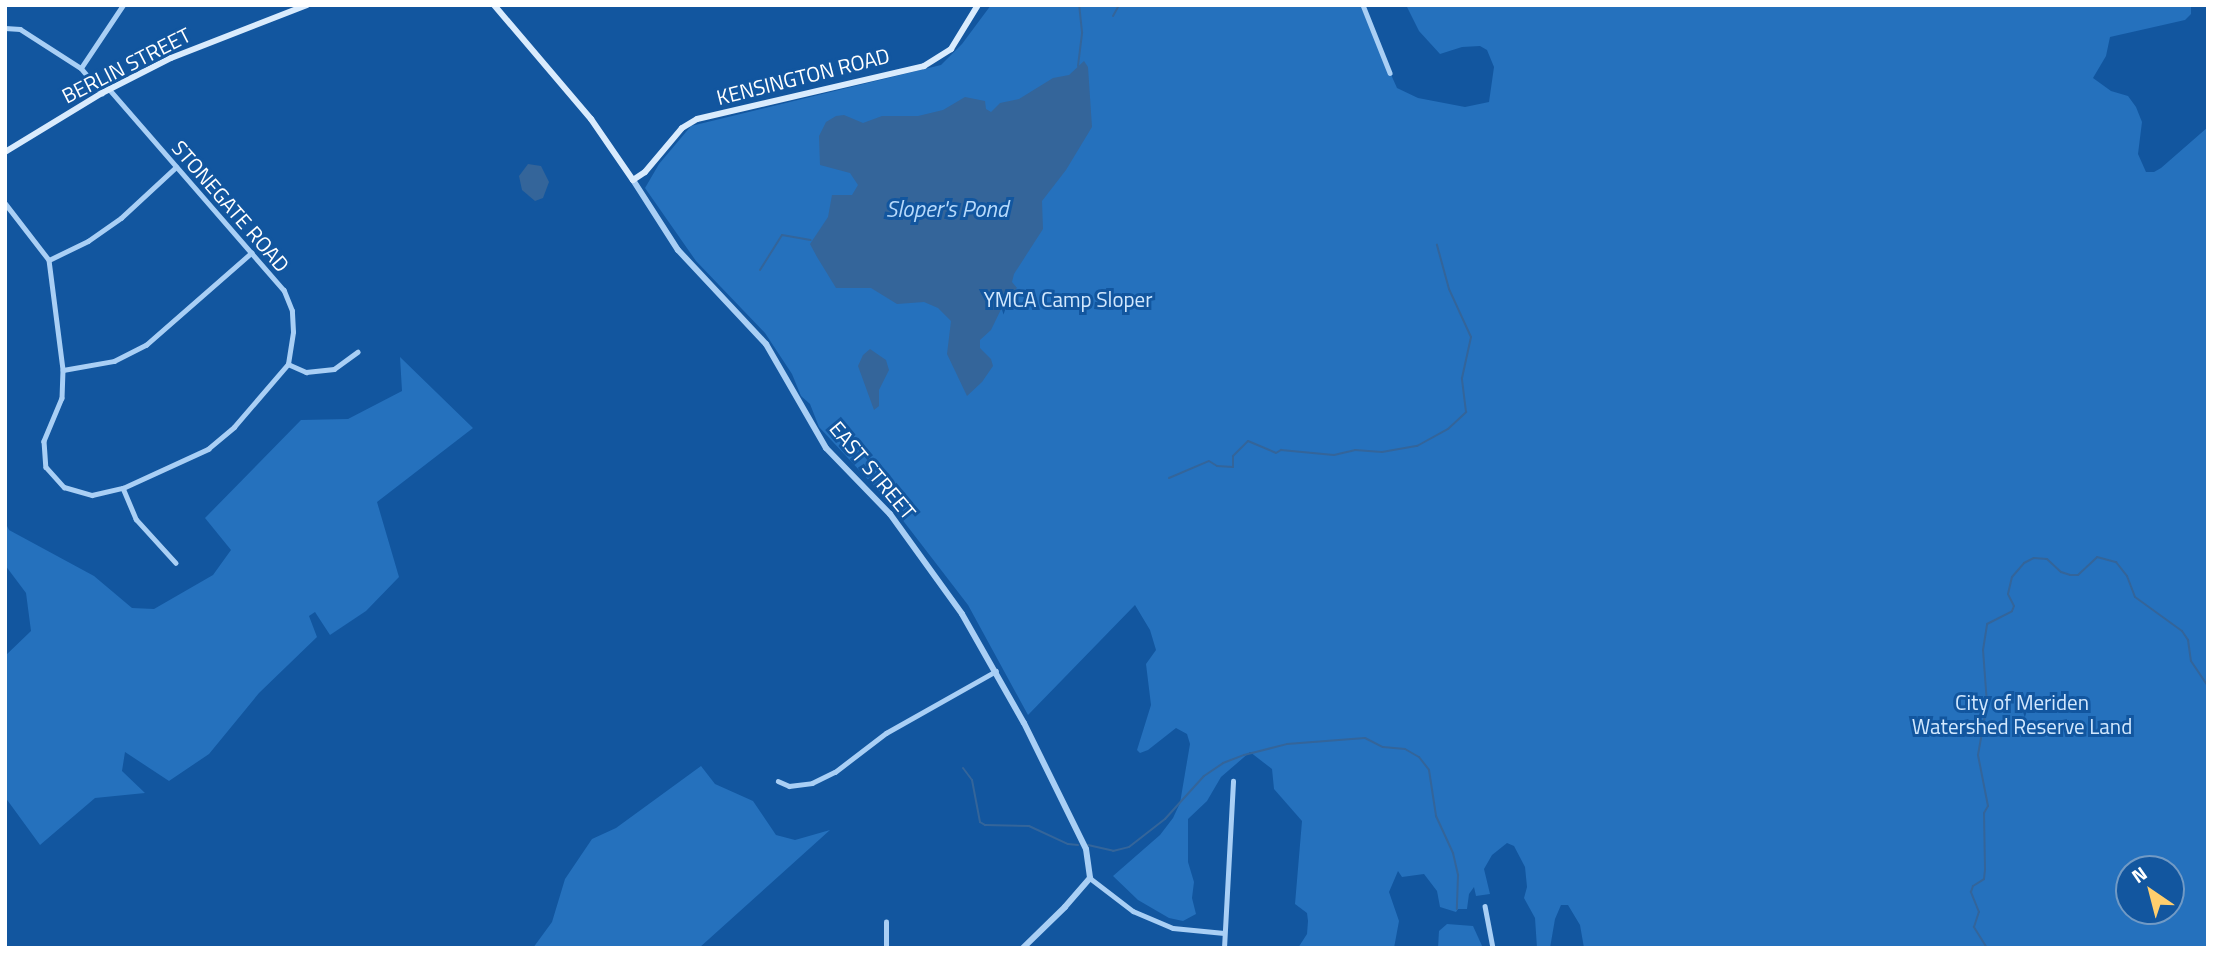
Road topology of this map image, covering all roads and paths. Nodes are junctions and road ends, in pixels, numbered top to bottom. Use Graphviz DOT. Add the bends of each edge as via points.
graph roads {
  1 [pos="123,5"];
  2 [pos="307,5"];
  3 [pos="494,5"];
  4 [pos="978,5"];
  5 [pos="1363,5"];
  6 [pos="5,28"];
  7 [pos="81,68"];
  8 [pos="1390,73"];
  9 [pos="106,91"];
  10 [pos="5,152"];
  11 [pos="176,167"];
  12 [pos="634,180"];
  13 [pos="5,203"];
  14 [pos="251,253"];
  15 [pos="49,260"];
  16 [pos="357,352"];
  17 [pos="288,364"];
  18 [pos="63,370"];
  19 [pos="123,488"];
  20 [pos="176,563"];
  21 [pos="996,671"];
  22 [pos="778,781"];
  23 [pos="1233,781"];
  24 [pos="1090,878"];
  25 [pos="1485,906"];
  26 [pos="886,922"];
  27 [pos="1224,933"];
  28 [pos="886,948"];
  29 [pos="1023,948"];
  30 [pos="1224,948"];
  31 [pos="1493,948"];
  1 -- 7 [label="street"];
  2 -- 9 [label="main road, BERLIN STREET" via="171,58"];
  3 -- 12 [label="main road, EAST STREET" via="591,119"];
  4 -- 12 [label="main road, KENSINGTON ROAD" via="951,49 924,66 697,119 682,128"];
  5 -- 8 [label="street"];
  6 -- 7 [label="street, STONEGATE ROAD" via="20,29"];
  7 -- 9 [label="street, STONEGATE ROAD"];
  9 -- 10 [label="main road, BERLIN STREET"];
  9 -- 11 [label="street, STONEGATE ROAD"];
  11 -- 14 [label="street, STONEGATE ROAD"];
  11 -- 15 [label="street" via="121,218"];
  12 -- 21 [label="street, EAST STREET" via="678,250 766,344 826,448 890,514 962,614"];
  13 -- 15 [label="street"];
  14 -- 17 [label="street, STONEGATE ROAD" via="284,291 292,311"];
  14 -- 18 [label="street" via="146,345 114,360"];
  15 -- 18 [label="street"];
  16 -- 17 [label="street" via="334,369 306,372"];
  17 -- 19 [label="street" via="234,427 208,449"];
  18 -- 19 [label="street" via="62,398 44,441 46,467 64,486 92,495"];
  19 -- 20 [label="street" via="136,519"];
  21 -- 22 [label="street" via="886,733 835,772 789,786"];
  21 -- 24 [label="street, EAST STREET" via="1086,849"];
  23 -- 27 [label="street"];
  24 -- 27 [label="street" via="1133,911 1173,928"];
  24 -- 29 [label="street"];
  25 -- 31 [label="street"];
  26 -- 28 [label="street"];
  27 -- 30 [label="street"];
}
